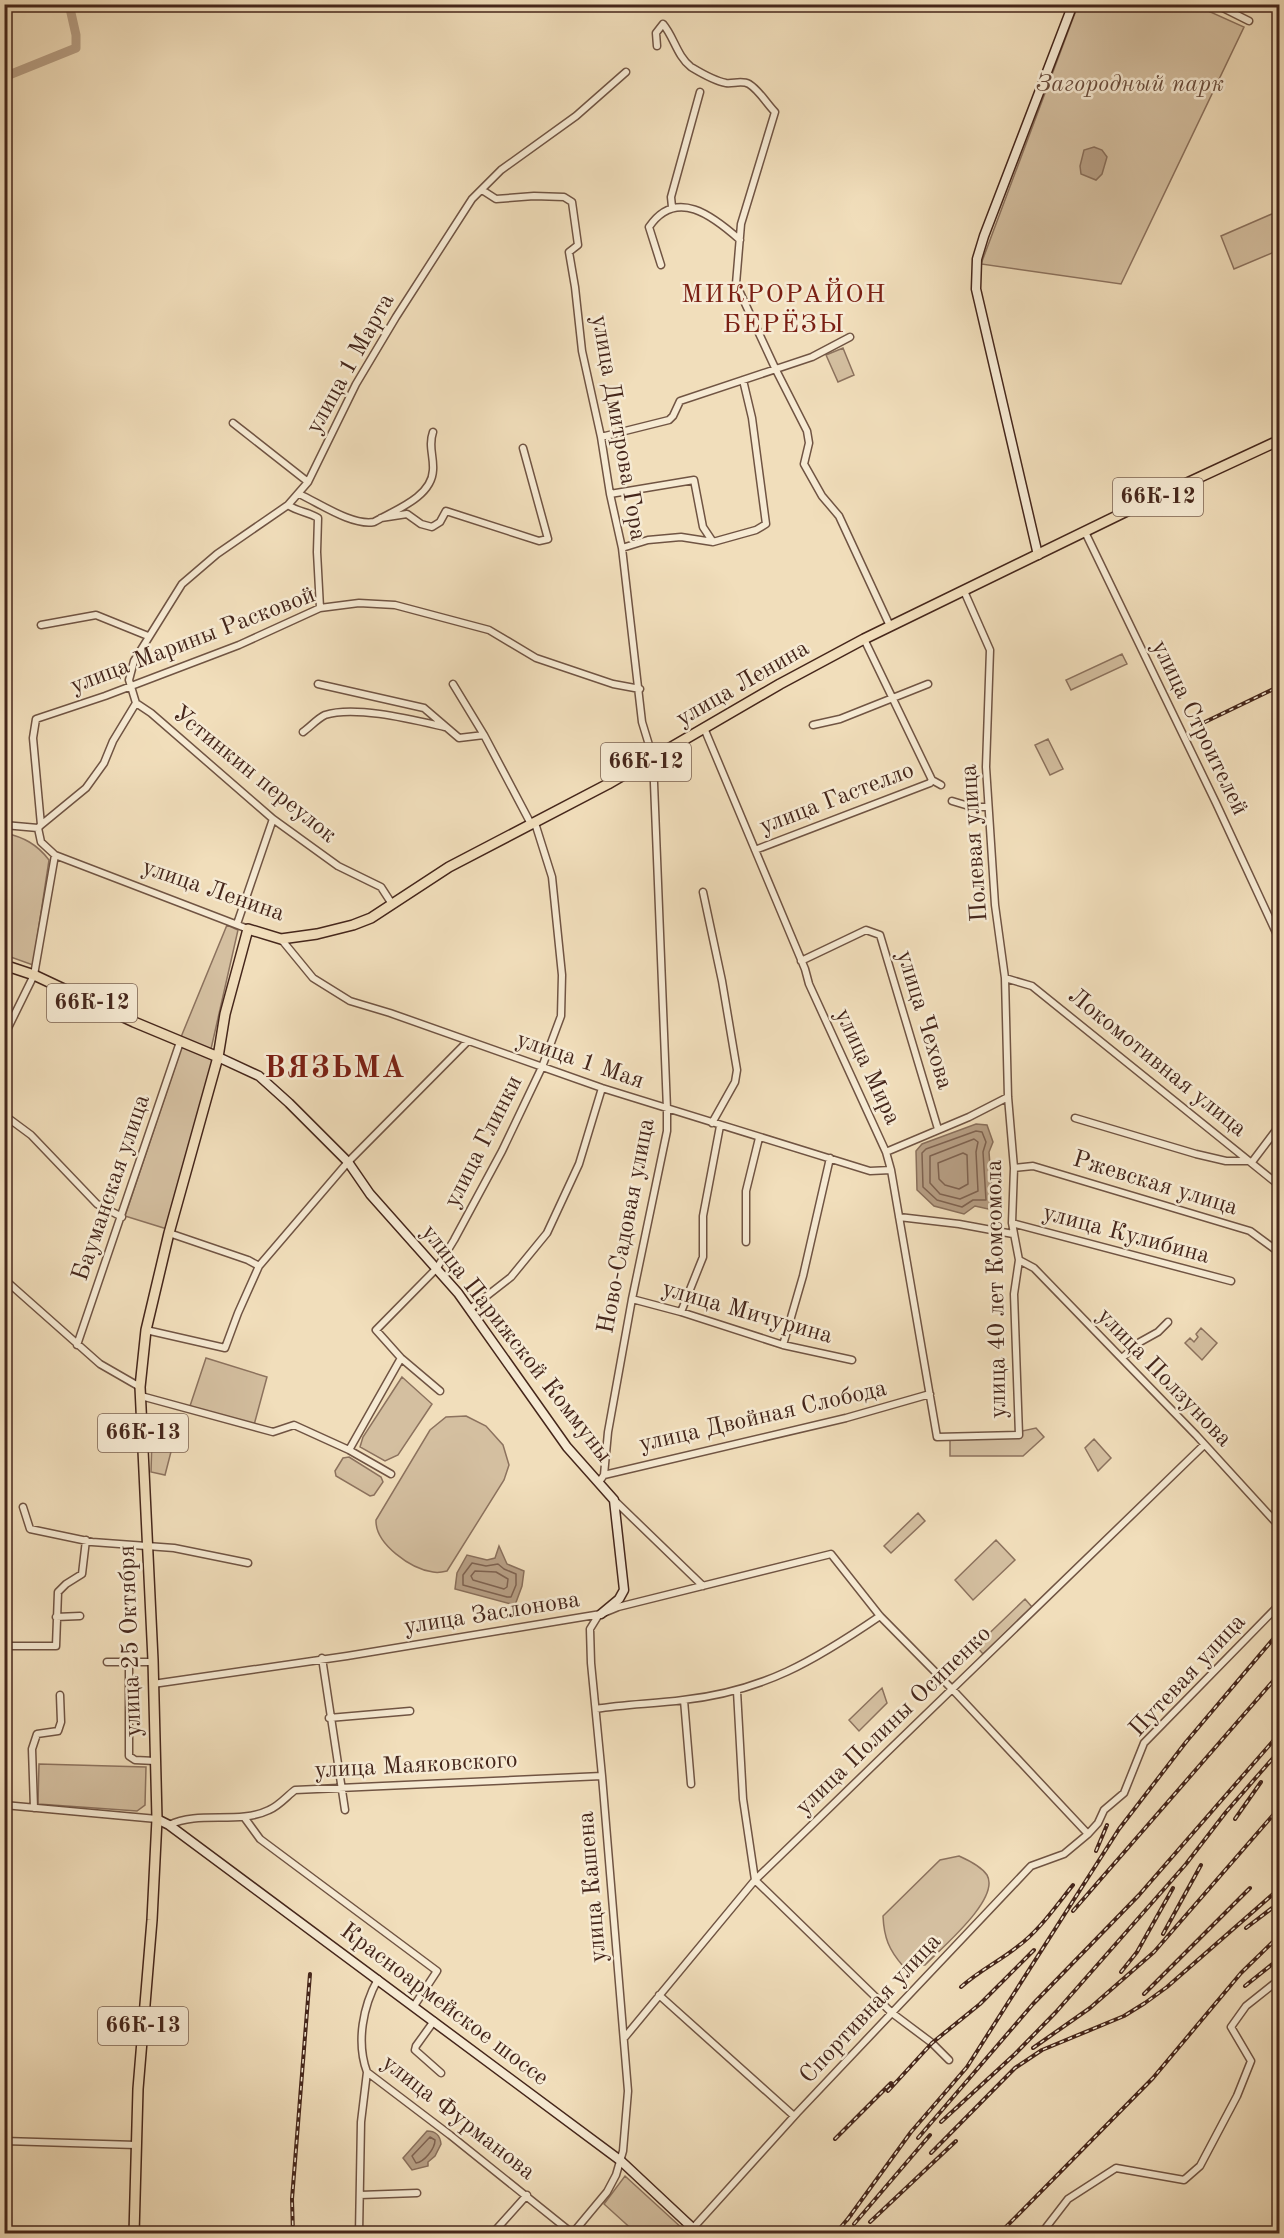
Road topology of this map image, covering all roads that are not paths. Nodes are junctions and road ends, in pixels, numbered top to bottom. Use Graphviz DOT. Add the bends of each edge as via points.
graph roads {
  1 [pos="1073,4"];
  2 [pos="1215,4"];
  3 [pos="1249,21"];
  4 [pos="657,46"];
  5 [pos="626,72"];
  6 [pos="700,92"];
  7 [pos="482,190"];
  8 [pos="672,207"];
  9 [pos="740,240"];
  10 [pos="661,265"];
  11 [pos="850,337"];
  12 [pos="776,370"];
  13 [pos="743,380"];
  14 [pos="233,423"];
  15 [pos="433,432"];
  16 [pos="601,438"];
  17 [pos="1280,440"];
  18 [pos="523,448"];
  19 [pos="308,482"];
  20 [pos="298,494"];
  21 [pos="610,494"];
  22 [pos="288,505"];
  23 [pos="381,518"];
  24 [pos="1085,532"];
  25 [pos="713,542"];
  26 [pos="622,548"];
  27 [pos="1038,555"];
  28 [pos="964,591"];
  29 [pos="320,608"];
  30 [pos="41,624"];
  31 [pos="890,626"];
  32 [pos="148,636"];
  33 [pos="864,639"];
  34 [pos="318,684"];
  35 [pos="453,684"];
  36 [pos="928,684"];
  37 [pos="131,686"];
  38 [pos="640,689"];
  39 [pos="892,699"];
  40 [pos="136,703"];
  41 [pos="813,725"];
  42 [pos="446,727"];
  43 [pos="704,728"];
  44 [pos="303,732"];
  45 [pos="484,735"];
  46 [pos="653,758"];
  47 [pos="932,780"];
  48 [pos="941,785"];
  49 [pos="952,801"];
  50 [pos="988,807"];
  51 [pos="273,819"];
  52 [pos="533,823"];
  53 [pos="4,825"];
  54 [pos="39,827"];
  55 [pos="755,850"];
  56 [pos="55,855"];
  57 [pos="703,892"];
  58 [pos="392,904"];
  59 [pos="237,924"];
  60 [pos="248,929"];
  61 [pos="281,939"];
  62 [pos="1280,941"];
  63 [pos="801,961"];
  64 [pos="4,965"];
  65 [pos="34,975"];
  66 [pos="1005,978"];
  67 [pos="4,1036"];
  68 [pos="468,1041"];
  69 [pos="180,1042"];
  70 [pos="218,1057"];
  71 [pos="542,1067"];
  72 [pos="602,1088"];
  73 [pos="1008,1097"];
  74 [pos="668,1109"];
  75 [pos="4,1115"];
  76 [pos="1075,1118"];
  77 [pos="712,1123"];
  78 [pos="1280,1125"];
  79 [pos="720,1126"];
  80 [pos="938,1129"];
  81 [pos="759,1138"];
  82 [pos="886,1152"];
  83 [pos="830,1158"];
  84 [pos="1251,1161"];
  85 [pos="348,1162"];
  86 [pos="1014,1168"];
  87 [pos="891,1170"];
  88 [pos="1280,1186"];
  89 [pos="122,1217"];
  90 [pos="899,1217"];
  91 [pos="1012,1222"];
  92 [pos="169,1233"];
  93 [pos="1013,1234"];
  94 [pos="746,1242"];
  95 [pos="1280,1253"];
  96 [pos="1018,1260"];
  97 [pos="259,1266"];
  98 [pos="438,1268"];
  99 [pos="4,1279"];
  100 [pos="1231,1281"];
  101 [pos="632,1299"];
  102 [pos="470,1309"];
  103 [pos="681,1312"];
  104 [pos="1168,1322"];
  105 [pos="146,1330"];
  106 [pos="783,1344"];
  107 [pos="77,1345"];
  108 [pos="401,1358"];
  109 [pos="1122,1358"];
  110 [pos="852,1360"];
  111 [pos="440,1390"];
  112 [pos="141,1391"];
  113 [pos="930,1394"];
  114 [pos="937,1437"];
  115 [pos="1204,1445"];
  116 [pos="350,1450"];
  117 [pos="391,1474"];
  118 [pos="601,1478"];
  119 [pos="614,1500"];
  120 [pos="23,1507"];
  121 [pos="1280,1527"];
  122 [pos="86,1540"];
  123 [pos="148,1547"];
  124 [pos="248,1563"];
  125 [pos="703,1586"];
  126 [pos="1280,1604"];
  127 [pos="601,1614"];
  128 [pos="80,1616"];
  129 [pos="880,1616"];
  130 [pos="56,1617"];
  131 [pos="4,1646"];
  132 [pos="322,1658"];
  133 [pos="108,1662"];
  134 [pos="129,1662"];
  135 [pos="153,1662"];
  136 [pos="153,1684"];
  137 [pos="953,1689"];
  138 [pos="737,1691"];
  139 [pos="60,1695"];
  140 [pos="684,1700"];
  141 [pos="596,1709"];
  142 [pos="410,1712"];
  143 [pos="329,1718"];
  144 [pos="155,1761"];
  145 [pos="602,1776"];
  146 [pos="691,1784"];
  147 [pos="340,1788"];
  148 [pos="4,1805"];
  149 [pos="34,1808"];
  150 [pos="345,1810"];
  151 [pos="244,1817"];
  152 [pos="157,1819"];
  153 [pos="169,1825"];
  154 [pos="1088,1833"];
  155 [pos="755,1880"];
  156 [pos="378,1979"];
  157 [pos="1280,1979"];
  158 [pos="659,1995"];
  159 [pos="414,2006"];
  160 [pos="892,2013"];
  161 [pos="434,2021"];
  162 [pos="625,2037"];
  163 [pos="949,2060"];
  164 [pos="367,2072"];
  165 [pos="441,2073"];
  166 [pos="794,2116"];
  167 [pos="4,2141"];
  168 [pos="136,2145"];
  169 [pos="621,2161"];
  170 [pos="417,2193"];
  171 [pos="360,2195"];
  172 [pos="527,2195"];
  173 [pos="696,2230"];
  174 [pos="572,2233"];
  175 [pos="134,2234"];
  176 [pos="359,2234"];
  177 [pos="492,2234"];
  178 [pos="1041,2234"];
  1 -- 27 [label="street" via="984,236 975,270 976,289"];
  2 -- 3 [label="street"];
  4 -- 9 [label="street" via="656,33 663,24 690,65 726,83 749,84 775,112 748,199"];
  5 -- 7 [label="street, улица 1 Марта" via="576,116 501,170"];
  6 -- 8 [label="street" via="671,197"];
  7 -- 16 [label="street, улица Дмитрова Гора" via="496,199 564,197 572,202 578,245 568,252 582,351"];
  7 -- 19 [label="street, улица 1 Марта" via="456,224 356,384"];
  8 -- 9 [label="street" via="706,213"];
  8 -- 10 [label="street" via="657,215 649,227"];
  9 -- 12 [label="street" via="735,284"];
  11 -- 12 [label="street"];
  12 -- 13 [label="street"];
  12 -- 31 [label="street" via="807,431 809,443 804,464 839,516"];
  13 -- 16 [label="street" via="680,401 669,420"];
  13 -- 25 [label="street" via="766,524"];
  14 -- 19 [label="street"];
  15 -- 23 [label="street" via="429,443 433,470 426,491"];
  16 -- 21 [label="street, улица Дмитрова Гора"];
  17 -- 24 [label="main road, улица Ленина / 66К-12"];
  18 -- 23 [label="street" via="548,539 538,541 446,511 432,527 421,525 407,514"];
  19 -- 20 [label="street, улица 1 Марта"];
  20 -- 22 [label="street, улица 1 Марта"];
  20 -- 23 [label="street" via="352,520 366,524"];
  21 -- 25 [label="street" via="693,480 703,527"];
  21 -- 26 [label="street, улица Дмитрова Гора"];
  22 -- 29 [label="street" via="318,518"];
  22 -- 32 [label="street, улица 1 Марта" via="217,554 182,584"];
  24 -- 27 [label="main road, улица Ленина / 66К-12"];
  24 -- 62 [label="street, улица Строителей"];
  25 -- 26 [label="street" via="681,537 648,540"];
  26 -- 38 [label="street, улица Дмитрова Гора"];
  27 -- 28 [label="main road, улица Ленина / 66К-12"];
  28 -- 31 [label="main road, улица Ленина / 66К-12"];
  28 -- 50 [label="street, Полевая улица" via="990,650 986,713"];
  29 -- 37 [label="street, улица Марины Расковой" via="239,645"];
  29 -- 38 [label="street, улица Марины Расковой" via="359,603 395,605 489,630 536,658"];
  30 -- 32 [label="street" via="96,615"];
  31 -- 33 [label="main road, улица Ленина / 66К-12"];
  32 -- 37 [label="street, улица 1 Марта" via="134,661"];
  33 -- 39 [label="street"];
  33 -- 43 [label="main road, улица Ленина / 66К-12"];
  34 -- 42 [label="street" via="424,708"];
  35 -- 45 [label="street, улица Глинки"];
  36 -- 39 [label="street"];
  37 -- 40 [label="street, Устинкин переулок"];
  37 -- 54 [label="street, улица Марины Расковой" via="36,719 33,738"];
  38 -- 46 [label="street, улица Дмитрова Гора" via="642,722"];
  39 -- 41 [label="street"];
  39 -- 47 [label="street"];
  40 -- 51 [label="street, Устинкин переулок"];
  40 -- 54 [label="street" via="86,788"];
  42 -- 44 [label="street" via="350,712 324,716"];
  42 -- 45 [label="street" via="459,738"];
  43 -- 46 [label="main road, улица Ленина / 66К-12"];
  43 -- 55 [label="street, улица Мира"];
  45 -- 52 [label="street, улица Глинки"];
  46 -- 52 [label="main road, улица Ленина / 66К-12"];
  46 -- 74 [label="street, Ново-Садовая улица"];
  47 -- 48 [label="street"];
  47 -- 55 [label="street, улица Гастелло"];
  49 -- 50 [label="street"];
  50 -- 66 [label="street, Полевая улица"];
  51 -- 58 [label="street, Устинкин переулок" via="338,866 381,886"];
  51 -- 59 [label="street"];
  52 -- 58 [label="main road, улица Ленина / 66К-12" via="449,867"];
  52 -- 71 [label="street, улица Глинки" via="552,877 562,975 561,1016"];
  53 -- 54 [label="street"];
  54 -- 56 [label="street" via="41,842"];
  55 -- 63 [label="street, улица Мира"];
  56 -- 59 [label="street, улица Ленина"];
  56 -- 65 [label="street"];
  57 -- 77 [label="street" via="737,1070 735,1082"];
  58 -- 61 [label="main road, улица Ленина / 66К-12" via="353,926"];
  59 -- 60 [label="street, улица Ленина"];
  60 -- 61 [label="main road, улица Ленина / 66К-12"];
  60 -- 70 [label="main road, улица 25 Октября"];
  61 -- 68 [label="street, улица 1 Мая" via="313,978 350,1001"];
  63 -- 80 [label="street, улица Чехова" via="866,930 880,935"];
  63 -- 82 [label="street, улица Мира"];
  64 -- 65 [label="main road, 66К-12"];
  65 -- 67 [label="street"];
  65 -- 69 [label="main road, 66К-12"];
  66 -- 73 [label="street, Полевая улица"];
  66 -- 84 [label="street, Локомотивная улица" via="1032,986"];
  68 -- 71 [label="street, улица 1 Мая"];
  68 -- 85 [label="street"];
  69 -- 70 [label="main road, 66К-12"];
  69 -- 89 [label="street, Бауманская улица"];
  70 -- 85 [label="street, улица Парижской Коммуны" via="259,1076"];
  70 -- 92 [label="main road, улица 25 Октября / 66К-13"];
  71 -- 72 [label="street, улица 1 Мая"];
  71 -- 98 [label="street, улица Глинки"];
  72 -- 74 [label="street, улица 1 Мая"];
  72 -- 102 [label="street" via="579,1164 547,1233 512,1277"];
  73 -- 80 [label="street"];
  73 -- 86 [label="street, улица 40 лет Комсомола"];
  74 -- 77 [label="street, улица 1 Мая"];
  74 -- 101 [label="street, Ново-Садовая улица" via="667,1131"];
  75 -- 89 [label="street" via="28,1133 97,1204"];
  76 -- 84 [label="street" via="1196,1154 1226,1161"];
  77 -- 79 [label="street, улица 1 Мая"];
  78 -- 84 [label="street"];
  79 -- 81 [label="street, улица 1 Мая"];
  79 -- 103 [label="street" via="703,1216 703,1257"];
  80 -- 82 [label="street"];
  81 -- 83 [label="street, улица 1 Мая"];
  81 -- 94 [label="street" via="746,1191"];
  82 -- 87 [label="street, улица Мира"];
  83 -- 87 [label="street, улица 1 Мая" via="870,1170"];
  83 -- 106 [label="street"];
  84 -- 88 [label="street, Локомотивная улица"];
  85 -- 97 [label="street"];
  85 -- 98 [label="street, улица Парижской Коммуны" via="370,1194"];
  86 -- 91 [label="street, улица 40 лет Комсомола"];
  86 -- 95 [label="street, Ржевская улица" via="1033,1166 1250,1231"];
  87 -- 90 [label="street, улица Мира"];
  89 -- 107 [label="street, Бауманская улица"];
  90 -- 93 [label="street"];
  90 -- 113 [label="street, улица Мира"];
  91 -- 93 [label="street, улица 40 лет Комсомола"];
  91 -- 100 [label="street, улица Кулибина"];
  92 -- 97 [label="street"];
  92 -- 105 [label="main road, улица 25 Октября / 66К-13"];
  93 -- 96 [label="street, улица 40 лет Комсомола"];
  96 -- 109 [label="street, улица Ползунова" via="1034,1268"];
  96 -- 114 [label="street, улица 40 лет Комсомола" via="1014,1294 1019,1435"];
  97 -- 105 [label="street" via="225,1348"];
  98 -- 102 [label="street, улица Парижской Коммуны"];
  98 -- 108 [label="street, улица Глинки" via="376,1330"];
  99 -- 107 [label="street"];
  101 -- 103 [label="street, улица Мичурина"];
  101 -- 118 [label="street, Ново-Садовая улица"];
  102 -- 118 [label="street, улица Парижской Коммуны" via="567,1448"];
  103 -- 106 [label="street, улица Мичурина"];
  104 -- 109 [label="street"];
  105 -- 112 [label="main road, улица 25 Октября / 66К-13"];
  106 -- 110 [label="street, улица Мичурина"];
  107 -- 112 [label="street"];
  108 -- 111 [label="street, улица Глинки"];
  108 -- 116 [label="street"];
  109 -- 115 [label="street, улица Ползунова"];
  112 -- 116 [label="street" via="273,1432 294,1425"];
  112 -- 123 [label="main road, улица 25 Октября / 66К-13"];
  113 -- 114 [label="street, улица Мира"];
  113 -- 118 [label="street, улица Двойная Слобода"];
  115 -- 121 [label="street, улица Ползунова"];
  115 -- 137 [label="street, улица Полины Осипенко"];
  116 -- 117 [label="street"];
  118 -- 119 [label="street, улица Парижской Коммуны"];
  119 -- 125 [label="street"];
  119 -- 127 [label="street" via="624,1590"];
  120 -- 122 [label="street" via="30,1529"];
  122 -- 123 [label="street"];
  122 -- 130 [label="street" via="84,1570 58,1592"];
  123 -- 124 [label="street" via="174,1548"];
  123 -- 135 [label="main road, улица 25 Октября / 66К-13"];
  125 -- 127 [label="street, улица Заслонова"];
  125 -- 129 [label="street, улица Заслонова" via="831,1554"];
  126 -- 154 [label="street, Путевая улица" via="1144,1743 1125,1793 1104,1810"];
  127 -- 132 [label="street, улица Заслонова"];
  127 -- 141 [label="street, улица Кашена" via="590,1629"];
  128 -- 130 [label="street"];
  129 -- 137 [label="street"];
  129 -- 138 [label="street" via="828,1652 777,1678"];
  130 -- 131 [label="street" via="56,1646"];
  132 -- 136 [label="street, улица Заслонова"];
  132 -- 143 [label="street"];
  133 -- 134 [label="street"];
  134 -- 135 [label="street"];
  134 -- 144 [label="street" via="129,1756"];
  135 -- 136 [label="main road, улица 25 Октября / 66К-13"];
  136 -- 144 [label="main road, улица 25 Октября / 66К-13"];
  137 -- 154 [label="street"];
  137 -- 155 [label="street, улица Полины Осипенко"];
  138 -- 140 [label="street"];
  138 -- 155 [label="street" via="743,1799"];
  139 -- 149 [label="street" via="58,1731 37,1734 32,1749"];
  140 -- 141 [label="street"];
  140 -- 146 [label="street"];
  141 -- 145 [label="street, улица Кашена"];
  142 -- 143 [label="street"];
  143 -- 147 [label="street"];
  144 -- 152 [label="main road, улица 25 Октября / 66К-13"];
  145 -- 147 [label="street, улица Маяковского"];
  145 -- 162 [label="street, улица Кашена"];
  147 -- 150 [label="street"];
  147 -- 151 [label="street, улица Маяковского" via="295,1790 272,1810"];
  148 -- 149 [label="street"];
  149 -- 152 [label="street"];
  151 -- 153 [label="street, улица Маяковского" via="183,1820"];
  151 -- 159 [label="street" via="260,1839 437,1971"];
  152 -- 153 [label="street, Красноармейское шоссе"];
  152 -- 168 [label="main road, улица 25 Октября / 66К-13"];
  153 -- 156 [label="street, Красноармейское шоссе"];
  154 -- 160 [label="street, Спортивная улица" via="1065,1854 1031,1866"];
  155 -- 158 [label="street, улица Полины Осипенко"];
  155 -- 160 [label="street"];
  156 -- 159 [label="street, Красноармейское шоссе"];
  156 -- 164 [label="street, улица Фурманова" via="371,1991 361,2036"];
  157 -- 178 [label="street" via="1246,2006 1231,2027 1251,2061 1200,2166 1184,2180 1116,2168 1068,2199"];
  158 -- 162 [label="street, улица Полины Осипенко"];
  158 -- 166 [label="street"];
  159 -- 161 [label="street, Красноармейское шоссе"];
  160 -- 163 [label="street"];
  160 -- 166 [label="street, Спортивная улица"];
  161 -- 165 [label="street" via="415,2050"];
  161 -- 169 [label="street, Красноармейское шоссе"];
  162 -- 169 [label="street, улица Кашена" via="628,2091"];
  164 -- 171 [label="street" via="361,2122"];
  164 -- 172 [label="street, улица Фурманова"];
  166 -- 173 [label="street, Спортивная улица"];
  167 -- 168 [label="street"];
  168 -- 175 [label="main road, улица 25 Октября / 66К-13"];
  169 -- 173 [label="street, Красноармейское шоссе"];
  169 -- 174 [label="street, улица Кашена" via="607,2192"];
  170 -- 171 [label="street"];
  171 -- 176 [label="street"];
  172 -- 174 [label="street, улица Фурманова"];
  172 -- 177 [label="street"];
}
